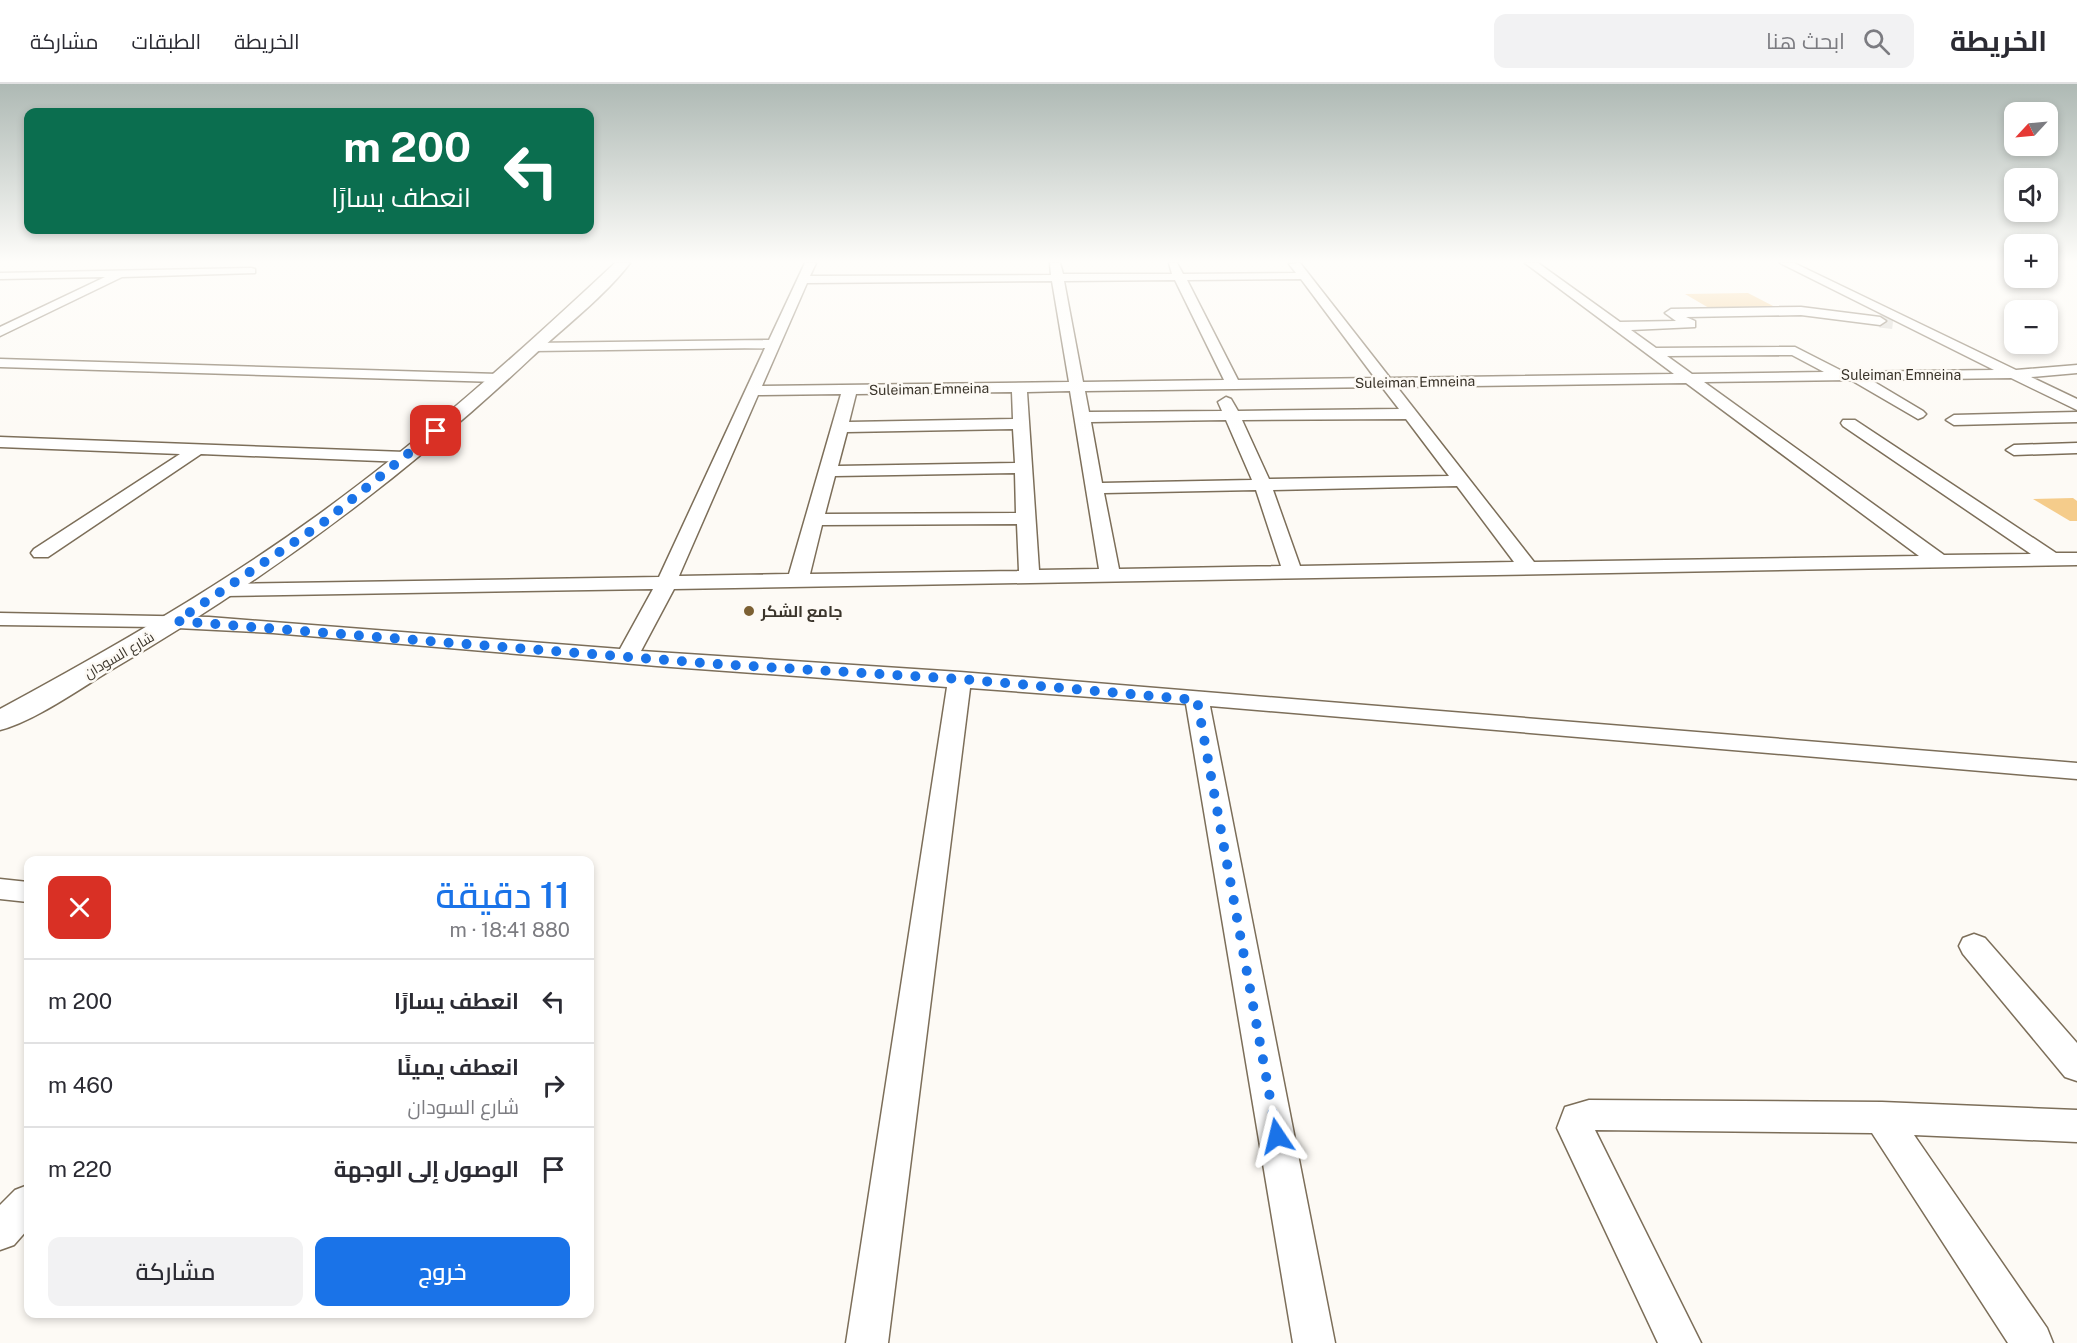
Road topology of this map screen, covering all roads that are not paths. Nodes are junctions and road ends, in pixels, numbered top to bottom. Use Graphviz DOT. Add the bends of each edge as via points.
graph roads {
  1 [pos="22,322"];
  2 [pos="559,322"];
  3 [pos="784,322"];
  4 [pos="1066,322"];
  5 [pos="1198,322"];
  6 [pos="1340,322"];
  7 [pos="1614,322"];
  8 [pos="1686,322"];
  9 [pos="1909,322"];
  10 [pos="1897,323"];
  11 [pos="1916,325"];
  12 [pos="1620,326"];
  13 [pos="0,332"];
  14 [pos="774,344"];
  15 [pos="532,347"];
  16 [pos="1656,352"];
  17 [pos="0,363"];
  18 [pos="2077,369"];
  19 [pos="2014,374"];
  20 [pos="1848,376"];
  21 [pos="498,378"];
  22 [pos="1694,379"];
  23 [pos="1388,383"];
  24 [pos="1225,384"];
  25 [pos="1019,387"];
  26 [pos="1078,387"];
  27 [pos="850,390"];
  28 [pos="752,391"];
  29 [pos="2077,405"];
  30 [pos="1412,414"];
  31 [pos="1918,414"];
  32 [pos="1233,416"];
  33 [pos="1083,417"];
  34 [pos="2077,417"];
  35 [pos="1954,420"];
  36 [pos="1849,423"];
  37 [pos="1020,424"];
  38 [pos="838,427"];
  39 [pos="0,442"];
  40 [pos="2077,448"];
  41 [pos="198,449"];
  42 [pos="2014,450"];
  43 [pos="405,457"];
  44 [pos="1025,468"];
  45 [pos="827,471"];
  46 [pos="1463,481"];
  47 [pos="1263,486"];
  48 [pos="1094,488"];
  49 [pos="1025,518"];
  50 [pos="814,520"];
  51 [pos="41,553"];
  52 [pos="2077,559"];
  53 [pos="2053,560"];
  54 [pos="1939,561"];
  55 [pos="1529,569"];
  56 [pos="1293,573"];
  57 [pos="1110,576"];
  58 [pos="1029,578"];
  59 [pos="798,580"];
  60 [pos="666,584"];
  61 [pos="225,590"];
  62 [pos="0,619"];
  63 [pos="177,621"];
  64 [pos="627,656"];
  65 [pos="960,679"];
  66 [pos="1197,700"];
  67 [pos="2,719"];
  68 [pos="2077,771"];
  69 [pos="0,889"];
  70 [pos="24,892"];
  71 [pos="1974,946"];
  72 [pos="2077,1068"];
  73 [pos="1882,1118"];
  74 [pos="2077,1126"];
  75 [pos="24,1207"];
  76 [pos="0,1232"];
  77 [pos="867,1343"];
  78 [pos="1314,1343"];
  79 [pos="1680,1343"];
  80 [pos="2032,1343"];
  1 -- 13 [label="street"];
  2 -- 15 [label="main road, شارع السودان"];
  3 -- 14 [label="street"];
  4 -- 26 [label="street"];
  5 -- 24 [label="street"];
  6 -- 23 [label="street"];
  7 -- 12 [label="street"];
  8 -- 12 [label="street" via="1690,324"];
  9 -- 11 [label="street"];
  10 -- 11 [label="street"];
  11 -- 19 [label="street"];
  12 -- 16 [label="street"];
  14 -- 15 [label="street"];
  14 -- 28 [label="street"];
  15 -- 21 [label="main road, شارع السودان"];
  16 -- 20 [label="street" via="1795,351"];
  16 -- 22 [label="street"];
  17 -- 21 [label="street"];
  18 -- 19 [label="street, Suleiman Emneina"];
  19 -- 20 [label="street, Suleiman Emneina"];
  19 -- 29 [label="street"];
  20 -- 22 [label="street, Suleiman Emneina"];
  20 -- 31 [label="street"];
  21 -- 43 [label="main road, شارع السودان"];
  22 -- 23 [label="street, Suleiman Emneina"];
  22 -- 54 [label="street"];
  23 -- 24 [label="street, Suleiman Emneina"];
  23 -- 30 [label="street"];
  24 -- 26 [label="street, Suleiman Emneina"];
  24 -- 32 [label="street"];
  25 -- 26 [label="street, Suleiman Emneina"];
  25 -- 27 [label="street, Suleiman Emneina"];
  25 -- 37 [label="street"];
  26 -- 33 [label="street"];
  27 -- 28 [label="street, Suleiman Emneina"];
  27 -- 38 [label="street"];
  28 -- 60 [label="street"];
  30 -- 32 [label="street"];
  30 -- 46 [label="street"];
  32 -- 33 [label="street"];
  32 -- 47 [label="street"];
  33 -- 48 [label="street"];
  34 -- 35 [label="street"];
  36 -- 53 [label="street"];
  37 -- 38 [label="street"];
  37 -- 44 [label="street"];
  38 -- 45 [label="street"];
  39 -- 41 [label="street"];
  40 -- 42 [label="street"];
  41 -- 43 [label="street"];
  41 -- 51 [label="street"];
  43 -- 61 [label="main road, شارع السودان" via="324,522"];
  44 -- 45 [label="street"];
  44 -- 49 [label="street"];
  45 -- 50 [label="street"];
  46 -- 47 [label="street"];
  46 -- 55 [label="street"];
  47 -- 48 [label="street"];
  47 -- 56 [label="street"];
  48 -- 57 [label="street"];
  49 -- 50 [label="street"];
  49 -- 58 [label="street"];
  50 -- 59 [label="street"];
  52 -- 53 [label="street"];
  53 -- 54 [label="street"];
  54 -- 55 [label="street"];
  55 -- 56 [label="street"];
  56 -- 57 [label="street"];
  57 -- 58 [label="street"];
  58 -- 59 [label="street"];
  59 -- 60 [label="street"];
  60 -- 61 [label="street"];
  60 -- 64 [label="street"];
  61 -- 63 [label="main road, شارع السودان"];
  62 -- 63 [label="street"];
  63 -- 64 [label="street"];
  63 -- 67 [label="main road, شارع السودان"];
  64 -- 65 [label="street"];
  65 -- 66 [label="street"];
  65 -- 77 [label="street"];
  66 -- 68 [label="street" via="1724,739"];
  66 -- 78 [label="street"];
  69 -- 70 [label="street"];
  71 -- 72 [label="street"];
  73 -- 74 [label="street"];
  73 -- 79 [label="street" via="1578,1118 1575,1128"];
  73 -- 80 [label="street"];
  75 -- 76 [label="street"];
}
